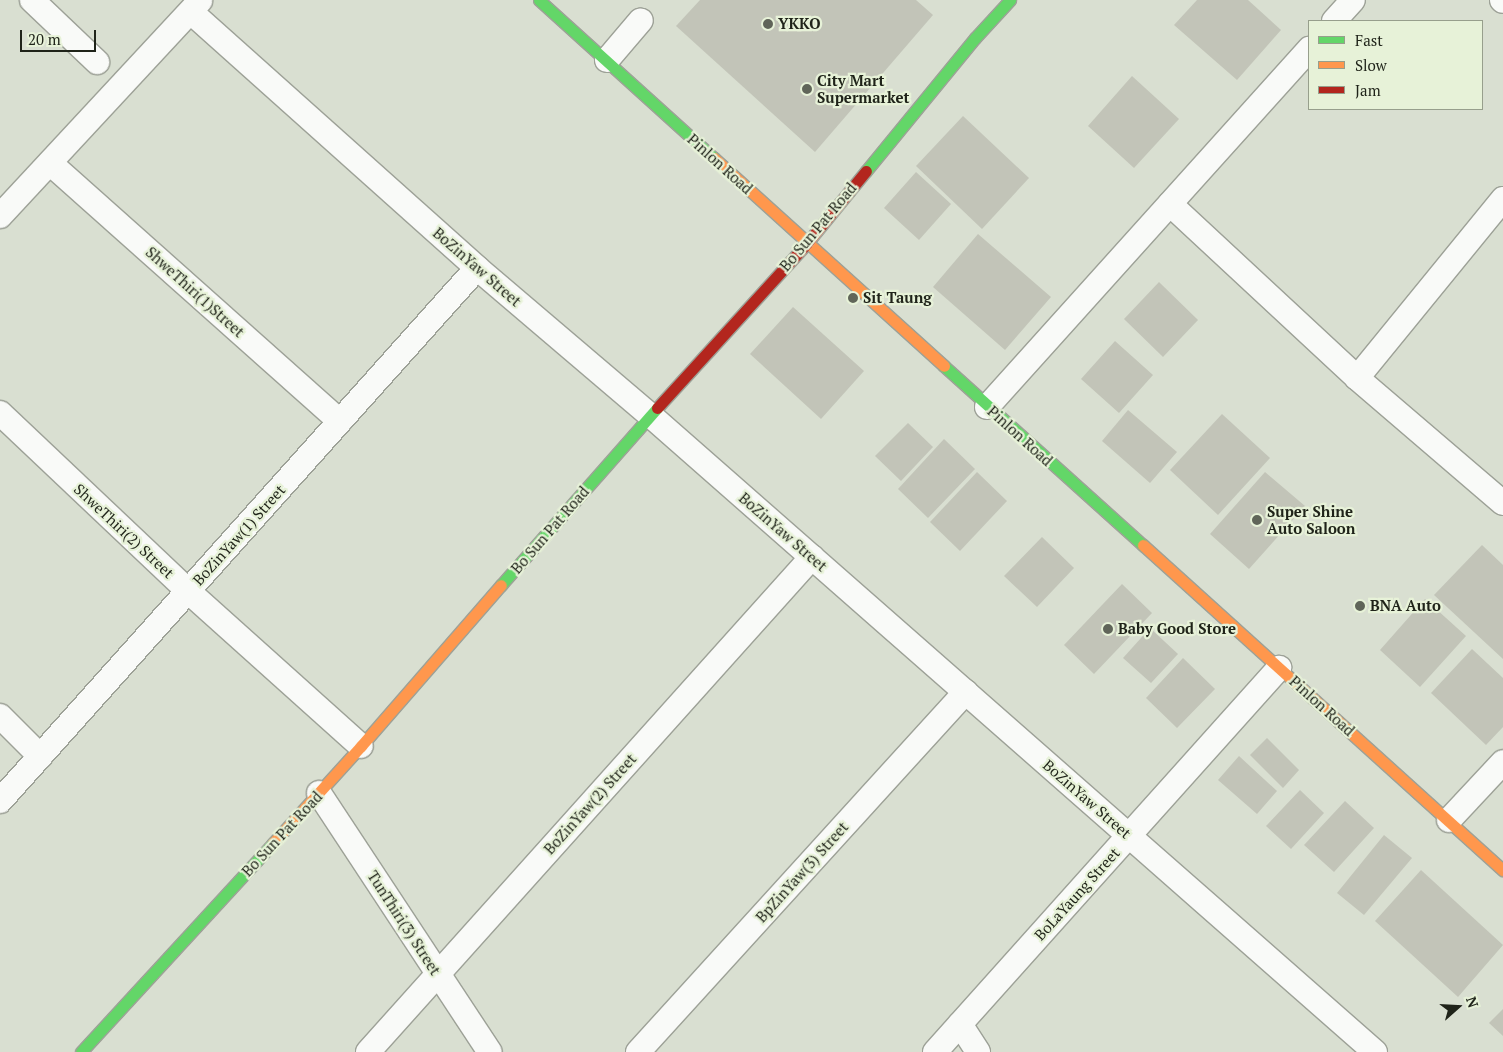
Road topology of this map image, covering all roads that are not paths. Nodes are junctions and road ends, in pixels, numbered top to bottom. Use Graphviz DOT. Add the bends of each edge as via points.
graph roads {
  1 [pos="32,0"];
  2 [pos="539,0"];
  3 [pos="1010,0"];
  4 [pos="1353,0"];
  5 [pos="196,6"];
  6 [pos="642,20"];
  7 [pos="1335,20"];
  8 [pos="1308,50"];
  9 [pos="607,60"];
  10 [pos="97,62"];
  11 [pos="50,163"];
  12 [pos="1503,199"];
  13 [pos="1170,204"];
  14 [pos="0,216"];
  15 [pos="807,243"];
  16 [pos="477,268"];
  17 [pos="1357,378"];
  18 [pos="987,407"];
  19 [pos="0,413"];
  20 [pos="650,415"];
  21 [pos="340,421"];
  22 [pos="1503,503"];
  23 [pos="812,557"];
  24 [pos="188,591"];
  25 [pos="1279,668"];
  26 [pos="966,692"];
  27 [pos="0,716"];
  28 [pos="362,746"];
  29 [pos="40,756"];
  30 [pos="1503,762"];
  31 [pos="319,792"];
  32 [pos="0,801"];
  33 [pos="1449,820"];
  34 [pos="1129,836"];
  35 [pos="1503,870"];
  36 [pos="437,974"];
  37 [pos="960,1024"];
  38 [pos="81,1052"];
  39 [pos="368,1052"];
  40 [pos="490,1052"];
  41 [pos="638,1052"];
  42 [pos="935,1052"];
  43 [pos="978,1052"];
  44 [pos="1375,1052"];
  1 -- 10 [label="street"];
  2 -- 9 [label="street, Pinlon Road"];
  3 -- 15 [label="street, Bo Sun Pat Road"];
  4 -- 7 [label="street"];
  5 -- 11 [label="street"];
  5 -- 16 [label="street, BoZinYaw Street"];
  6 -- 9 [label="street"];
  8 -- 13 [label="street"];
  9 -- 15 [label="street, Pinlon Road"];
  11 -- 14 [label="street"];
  11 -- 21 [label="street, ShweThiri(1)Street"];
  12 -- 17 [label="street"];
  13 -- 17 [label="street"];
  13 -- 18 [label="street"];
  15 -- 18 [label="street, Pinlon Road"];
  15 -- 20 [label="street, Bo Sun Pat Road"];
  16 -- 20 [label="street, BoZinYaw Street"];
  16 -- 21 [label="street, BoZinYaw(1) Street"];
  17 -- 22 [label="street"];
  18 -- 25 [label="street, Pinlon Road"];
  19 -- 24 [label="street, ShweThiri(2) Street"];
  20 -- 23 [label="street, BoZinYaw Street"];
  20 -- 28 [label="street, Bo Sun Pat Road"];
  21 -- 24 [label="street, BoZinYaw(1) Street"];
  23 -- 26 [label="street, BoZinYaw Street"];
  23 -- 36 [label="street, BoZinYaw(2) Street"];
  24 -- 28 [label="street, ShweThiri(2) Street"];
  24 -- 29 [label="street, BoZinYaw(1) Street"];
  25 -- 33 [label="street, Pinlon Road"];
  25 -- 34 [label="street, BoLaYaung Street"];
  26 -- 34 [label="street, BoZinYaw Street"];
  26 -- 41 [label="street, BpZinYaw(3) Street"];
  27 -- 29 [label="street"];
  28 -- 31 [label="street, Bo Sun Pat Road"];
  29 -- 32 [label="street, BoZinYaw(1) Street"];
  30 -- 33 [label="street"];
  31 -- 36 [label="street, TunThiri(3) Street"];
  31 -- 38 [label="street, Bo Sun Pat Road"];
  33 -- 35 [label="street, Pinlon Road"];
  34 -- 37 [label="street, BoLaYaung Street"];
  34 -- 44 [label="street, BoZinYaw Street"];
  36 -- 39 [label="street, BoZinYaw(2) Street"];
  36 -- 40 [label="street, TunThiri(3) Street"];
  37 -- 42 [label="street, BoLaYaung Street"];
  37 -- 43 [label="street"];
}
